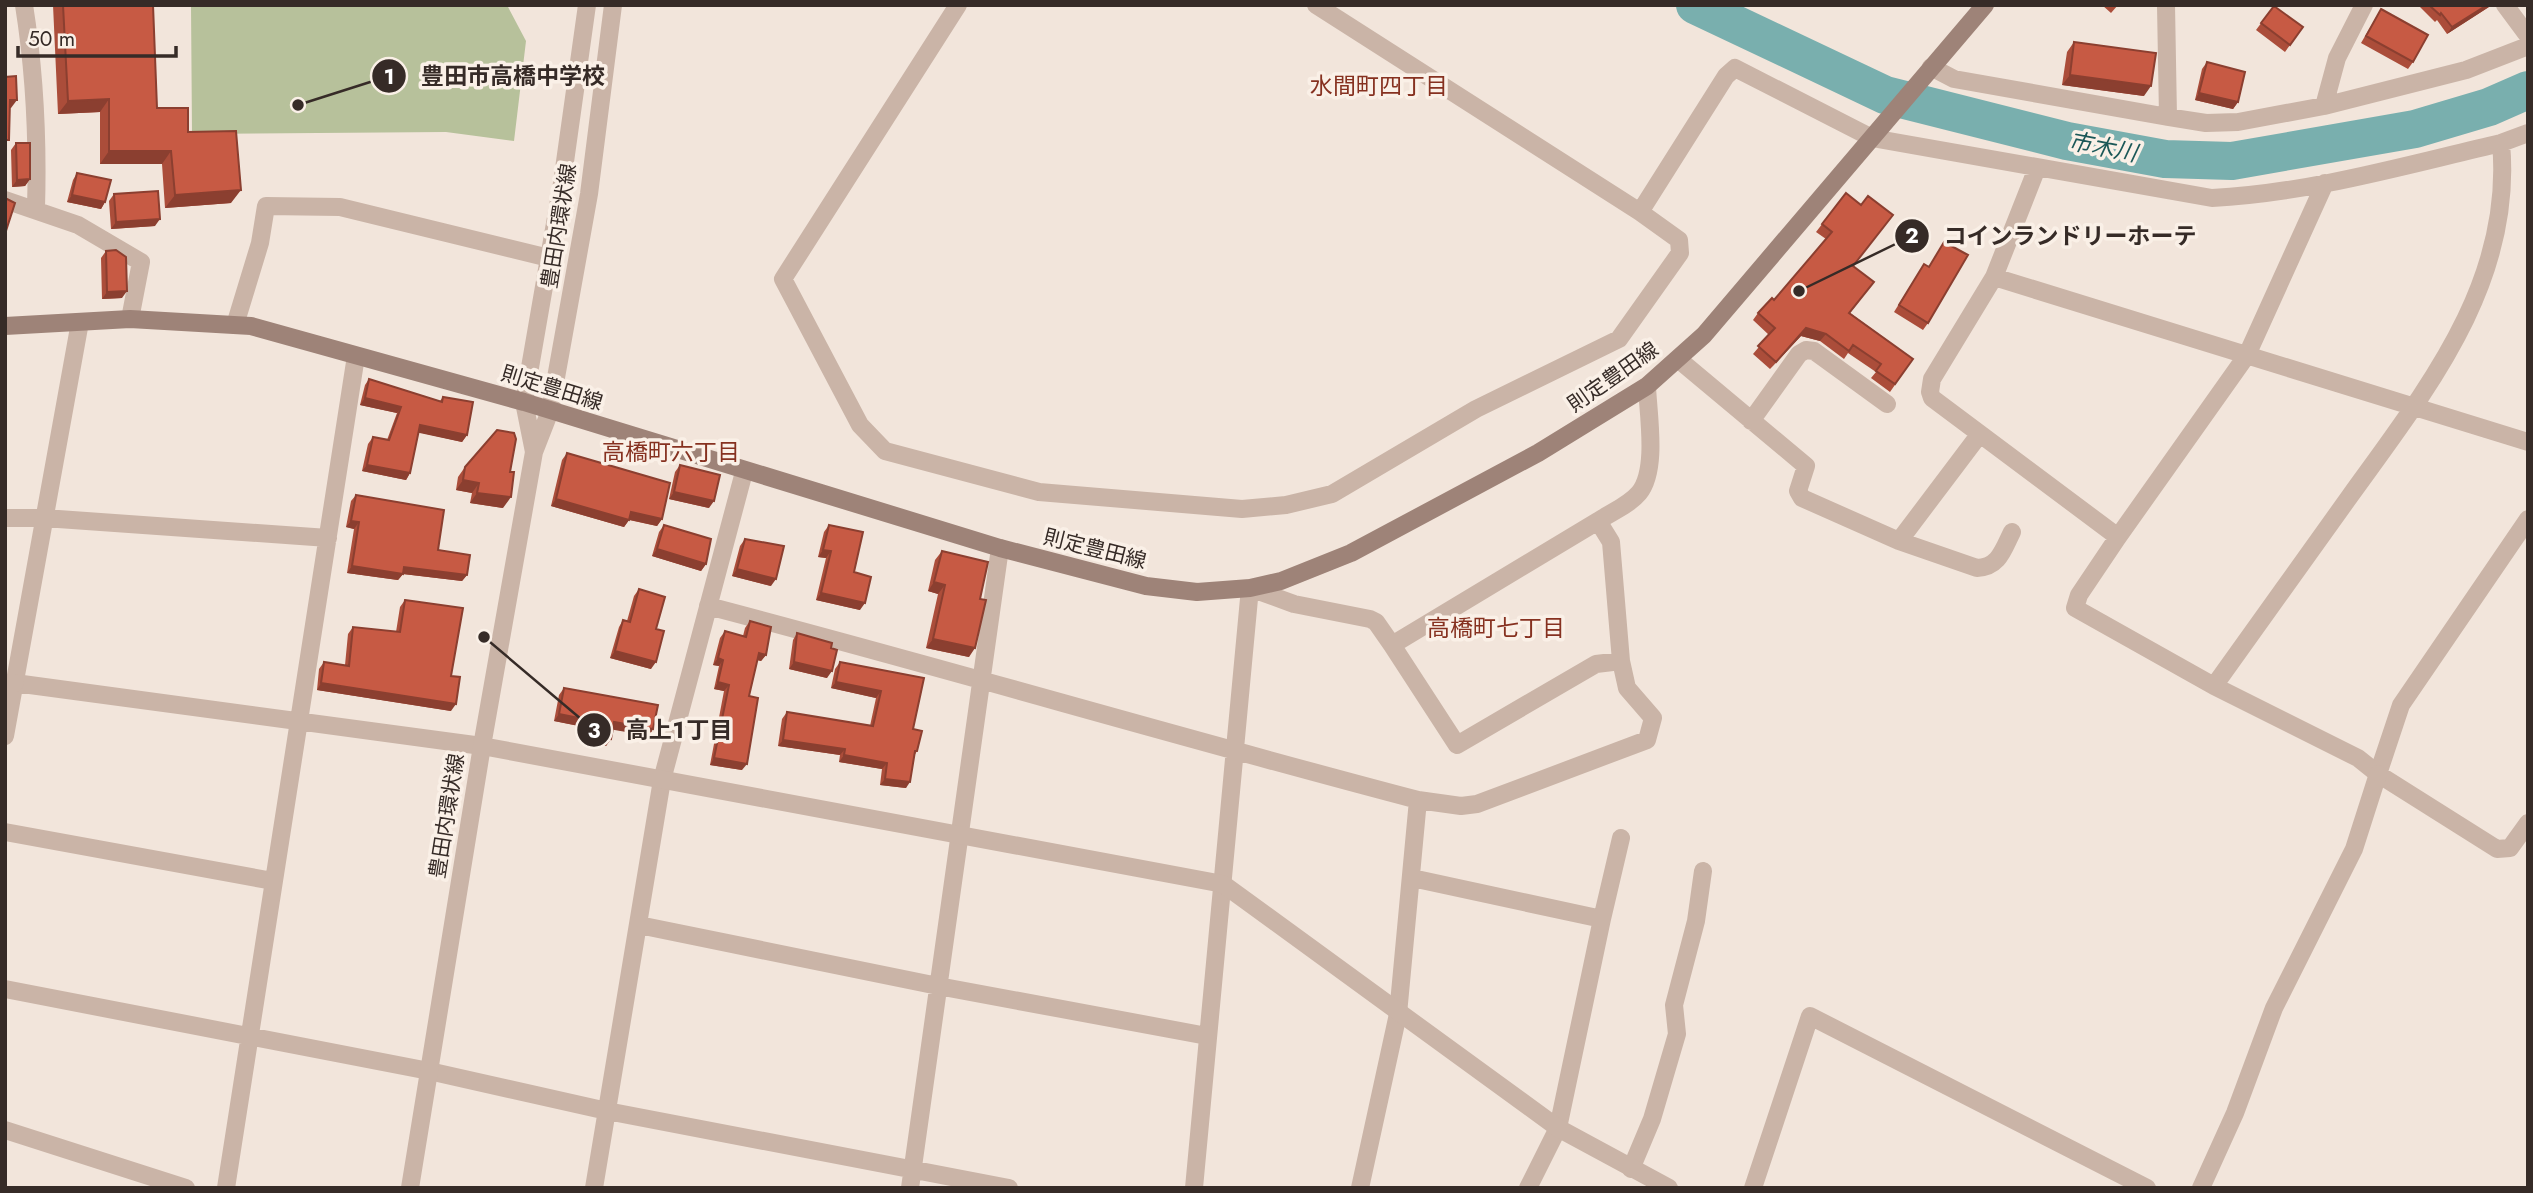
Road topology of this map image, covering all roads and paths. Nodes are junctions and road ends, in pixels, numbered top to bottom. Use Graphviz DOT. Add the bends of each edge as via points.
graph roads {
  1 [pos="24,5"];
  2 [pos="587,5"];
  3 [pos="613,5"];
  4 [pos="958,5"];
  5 [pos="1316,5"];
  6 [pos="1984,5"];
  7 [pos="2166,5"];
  8 [pos="2364,5"];
  9 [pos="2505,5"];
  10 [pos="2528,36"];
  11 [pos="2528,46"];
  12 [pos="1931,67"];
  13 [pos="2323,106"];
  14 [pos="2168,117"];
  15 [pos="2528,133"];
  16 [pos="1872,138"];
  17 [pos="2501,143"];
  18 [pos="2037,168"];
  19 [pos="2325,183"];
  20 [pos="5,200"];
  21 [pos="36,208"];
  22 [pos="1640,212"];
  23 [pos="549,258"];
  24 [pos="1994,277"];
  25 [pos="130,319"];
  26 [pos="80,323"];
  27 [pos="235,325"];
  28 [pos="5,326"];
  29 [pos="2247,355"];
  30 [pos="356,356"];
  31 [pos="1678,359"];
  32 [pos="1647,386"];
  33 [pos="524,402"];
  34 [pos="1887,404"];
  35 [pos="2413,408"];
  36 [pos="550,411"];
  37 [pos="1751,421"];
  38 [pos="1979,435"];
  39 [pos="2528,442"];
  40 [pos="534,452"];
  41 [pos="744,472"];
  42 [pos="5,518"];
  43 [pos="44,518"];
  44 [pos="2528,519"];
  45 [pos="1598,521"];
  46 [pos="2012,532"];
  47 [pos="2118,537"];
  48 [pos="328,538"];
  49 [pos="1899,541"];
  50 [pos="1000,548"];
  51 [pos="1250,589"];
  52 [pos="708,606"];
  53 [pos="1392,645"];
  54 [pos="1621,661"];
  55 [pos="983,678"];
  56 [pos="10,683"];
  57 [pos="2214,686"];
  58 [pos="299,721"];
  59 [pos="5,736"];
  60 [pos="482,746"];
  61 [pos="1234,752"];
  62 [pos="2378,774"];
  63 [pos="662,780"];
  64 [pos="1418,800"];
  65 [pos="2528,823"];
  66 [pos="5,832"];
  67 [pos="957,835"];
  68 [pos="1621,838"];
  69 [pos="1703,871"];
  70 [pos="1412,878"];
  71 [pos="273,881"];
  72 [pos="1223,884"];
  73 [pos="1602,919"];
  74 [pos="639,925"];
  75 [pos="938,986"];
  76 [pos="5,989"];
  77 [pos="1398,1014"];
  78 [pos="1207,1036"];
  79 [pos="247,1037"];
  80 [pos="429,1071"];
  81 [pos="607,1111"];
  82 [pos="1558,1128"];
  83 [pos="5,1130"];
  84 [pos="1631,1168"];
  85 [pos="912,1169"];
  86 [pos="186,1188"];
  87 [pos="226,1188"];
  88 [pos="410,1188"];
  89 [pos="594,1188"];
  90 [pos="910,1188"];
  91 [pos="1009,1188"];
  92 [pos="1194,1188"];
  93 [pos="1360,1188"];
  94 [pos="1528,1188"];
  95 [pos="1669,1188"];
  96 [pos="1753,1188"];
  97 [pos="2147,1188"];
  98 [pos="2201,1188"];
  1 -- 21 [label="street" via="34,64"];
  2 -- 23 [label="street, 豊田内環状線"];
  3 -- 36 [label="street, 豊田内環状線" via="589,194"];
  4 -- 22 [label="street" via="783,279 860,425 885,451 1039,492 1123,501 1242,509 1332,494 1476,410 1619,339 1680,253 1679,240"];
  5 -- 22 [label="street"];
  6 -- 12 [label="main road, 則定豊田線"];
  7 -- 14 [label="street"];
  8 -- 13 [label="street" via="2336,58"];
  9 -- 10 [label="street"];
  11 -- 13 [label="street" via="2466,70"];
  12 -- 14 [label="street" via="1954,79"];
  12 -- 16 [label="main road, 則定豊田線"];
  13 -- 14 [label="street" via="2238,122"];
  15 -- 17 [label="street"];
  16 -- 18 [label="street"];
  16 -- 22 [label="street" via="1735,68"];
  16 -- 31 [label="main road, 則定豊田線" via="1704,335"];
  17 -- 19 [label="street"];
  17 -- 35 [label="street" via="2503,209 2480,288 2450,352"];
  18 -- 19 [label="street" via="2212,198"];
  18 -- 24 [label="street"];
  19 -- 29 [label="street"];
  20 -- 21 [label="street"];
  21 -- 25 [label="street" via="88,229 141,262"];
  23 -- 27 [label="street" via="340,207 266,206 260,243"];
  23 -- 33 [label="street, 豊田内環状線"];
  24 -- 29 [label="street"];
  24 -- 38 [label="street" via="1932,379 1930,392"];
  25 -- 26 [label="main road, 則定豊田線"];
  25 -- 27 [label="main road, 則定豊田線"];
  26 -- 28 [label="main road, 則定豊田線"];
  26 -- 43 [label="street"];
  27 -- 30 [label="main road, 則定豊田線"];
  29 -- 35 [label="street"];
  29 -- 47 [label="street"];
  30 -- 33 [label="main road, 則定豊田線"];
  30 -- 48 [label="street"];
  31 -- 32 [label="main road, 則定豊田線"];
  31 -- 37 [label="street"];
  32 -- 45 [label="street" via="1651,454 1645,481 1631,500"];
  32 -- 51 [label="main road, 則定豊田線" via="1538,453 1352,553"];
  33 -- 36 [label="main road, 則定豊田線"];
  33 -- 40 [label="street, 豊田内環状線"];
  34 -- 37 [label="street" via="1814,351 1806,350"];
  35 -- 39 [label="street"];
  35 -- 57 [label="street"];
  36 -- 40 [label="street, 豊田内環状線"];
  36 -- 41 [label="main road, 則定豊田線"];
  37 -- 49 [label="street" via="1806,466 1800,496"];
  38 -- 47 [label="street"];
  38 -- 49 [label="street"];
  40 -- 60 [label="street, 豊田内環状線"];
  41 -- 50 [label="main road, 則定豊田線"];
  41 -- 52 [label="street"];
  42 -- 43 [label="street"];
  43 -- 48 [label="street"];
  43 -- 56 [label="street"];
  44 -- 62 [label="street" via="2400,705"];
  45 -- 53 [label="street"];
  45 -- 54 [label="street" via="1611,542"];
  46 -- 49 [label="street" via="1999,559 1989,567 1977,568"];
  47 -- 57 [label="street" via="2075,608"];
  48 -- 58 [label="street"];
  50 -- 51 [label="main road, 則定豊田線" via="1146,586 1198,592"];
  50 -- 55 [label="street"];
  51 -- 53 [label="street" via="1293,604 1370,619"];
  51 -- 61 [label="street"];
  52 -- 55 [label="street"];
  52 -- 63 [label="street"];
  53 -- 54 [label="street" via="1457,745 1596,664"];
  54 -- 64 [label="street" via="1627,688 1653,718 1647,740 1477,804"];
  55 -- 61 [label="street"];
  55 -- 67 [label="street"];
  56 -- 58 [label="street"];
  56 -- 59 [label="street"];
  57 -- 62 [label="street" via="2358,758"];
  58 -- 60 [label="street"];
  58 -- 71 [label="street"];
  60 -- 63 [label="street"];
  60 -- 80 [label="street, 豊田内環状線"];
  61 -- 64 [label="street"];
  61 -- 72 [label="street"];
  62 -- 65 [label="street" via="2497,849 2510,849"];
  62 -- 98 [label="street" via="2354,849 2274,1008 2235,1114"];
  63 -- 67 [label="street"];
  63 -- 74 [label="street"];
  64 -- 70 [label="street"];
  66 -- 71 [label="street"];
  67 -- 72 [label="street"];
  67 -- 75 [label="street"];
  68 -- 73 [label="street"];
  69 -- 84 [label="street" via="1696,922 1674,1005 1677,1034 1652,1119"];
  70 -- 73 [label="street"];
  70 -- 77 [label="street"];
  71 -- 79 [label="street"];
  72 -- 77 [label="street"];
  72 -- 78 [label="street"];
  73 -- 82 [label="street"];
  74 -- 75 [label="street"];
  74 -- 81 [label="street"];
  75 -- 78 [label="street"];
  75 -- 85 [label="street"];
  76 -- 79 [label="street"];
  77 -- 82 [label="street"];
  77 -- 93 [label="street"];
  78 -- 92 [label="street"];
  79 -- 80 [label="street"];
  79 -- 87 [label="street"];
  80 -- 81 [label="street"];
  80 -- 88 [label="street, 豊田内環状線"];
  81 -- 85 [label="street"];
  81 -- 89 [label="street"];
  82 -- 84 [label="street"];
  82 -- 94 [label="street"];
  83 -- 86 [label="street"];
  84 -- 95 [label="street"];
  85 -- 90 [label="street"];
  85 -- 91 [label="street"];
  96 -- 97 [label="street" via="1810,1016"];
}
